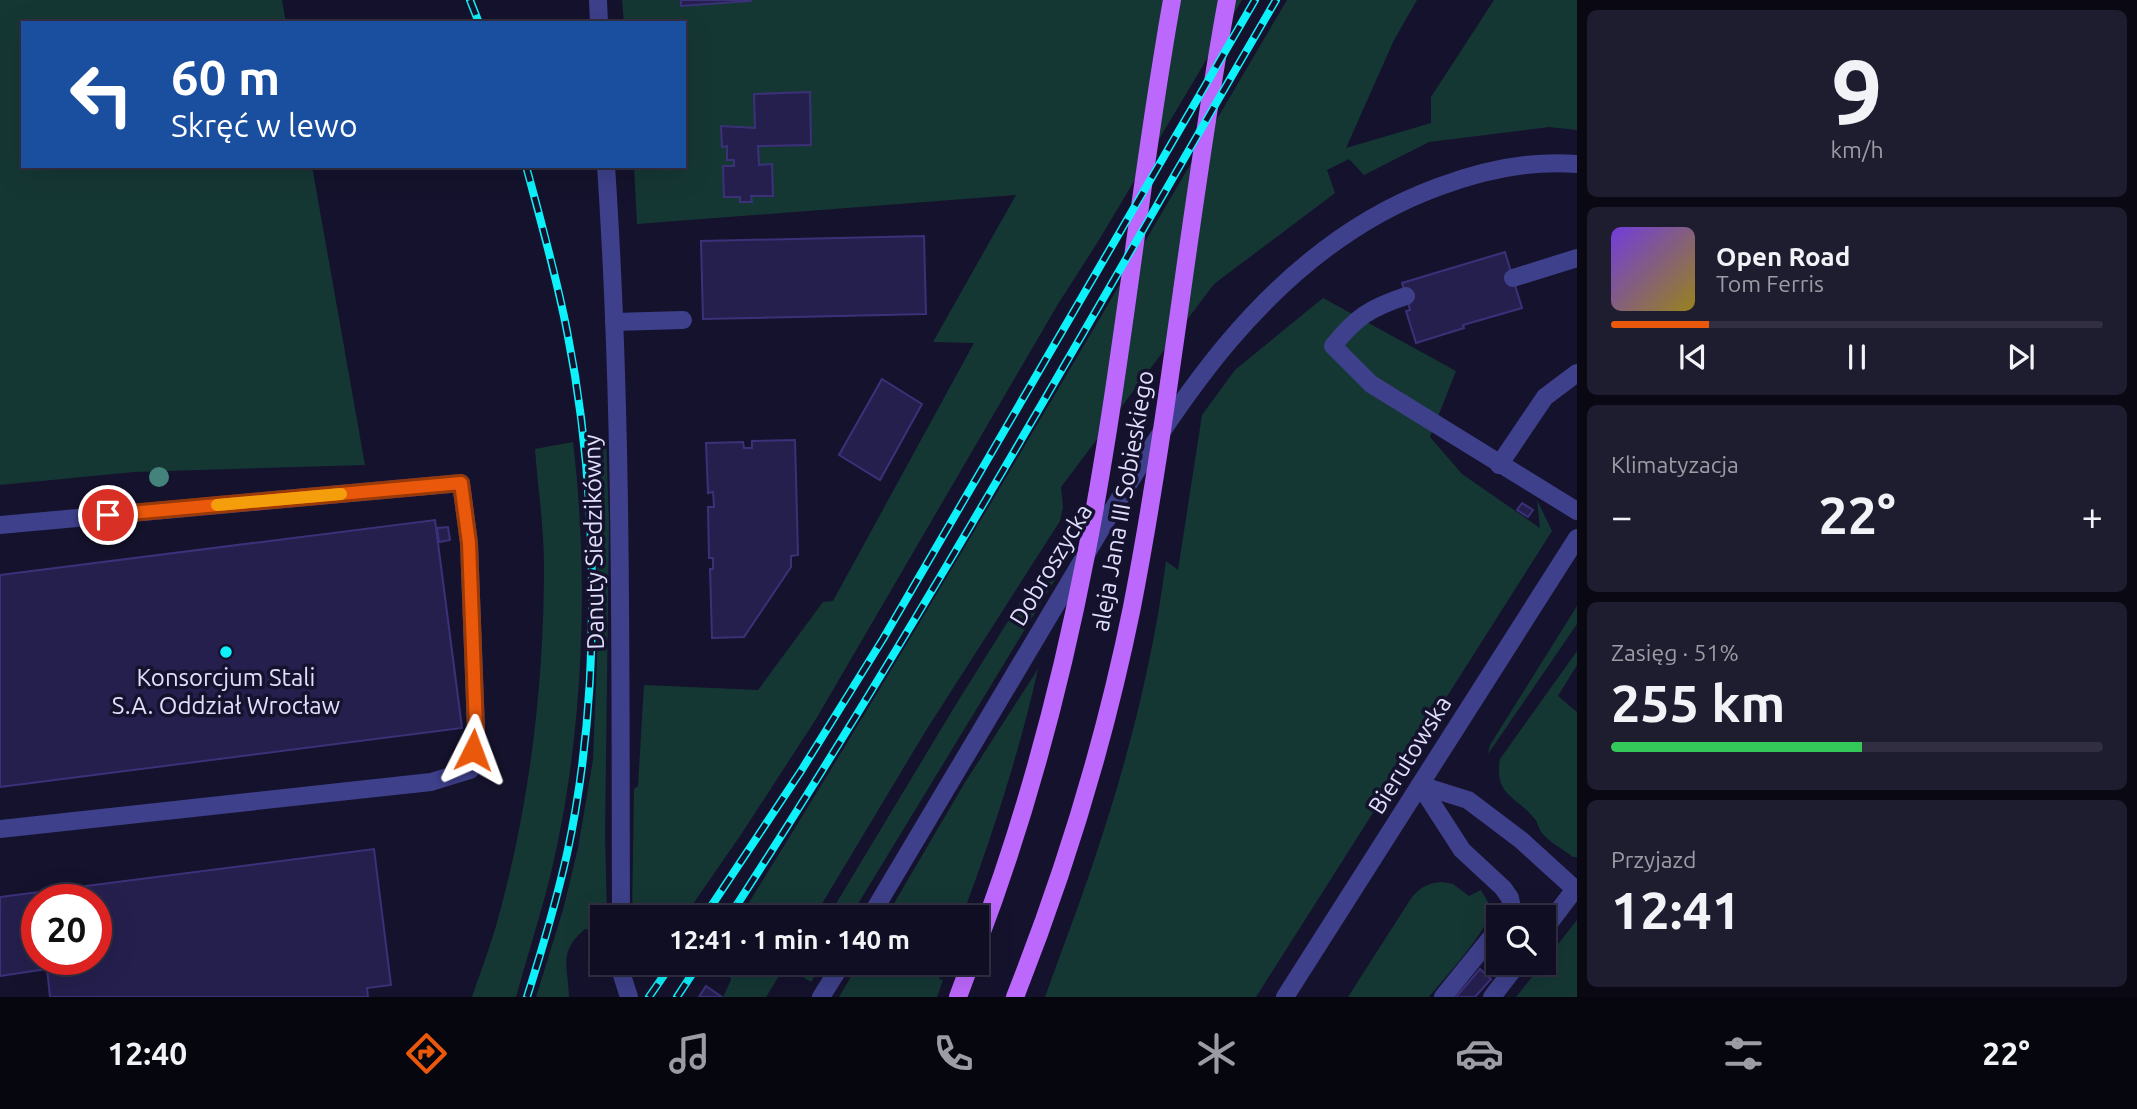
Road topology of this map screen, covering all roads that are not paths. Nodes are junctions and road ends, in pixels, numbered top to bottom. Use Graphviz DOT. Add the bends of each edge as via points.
graph roads {
  1 [pos="598,0"];
  2 [pos="1172,0"];
  3 [pos="1227,0"];
  4 [pos="599,21"];
  5 [pos="1577,164"];
  6 [pos="606,168"];
  7 [pos="1577,258"];
  8 [pos="1513,278"];
  9 [pos="1406,296"];
  10 [pos="684,320"];
  11 [pos="614,322"];
  12 [pos="1577,373"];
  13 [pos="1499,465"];
  14 [pos="1577,511"];
  15 [pos="0,525"];
  16 [pos="1577,538"];
  17 [pos="1420,785"];
  18 [pos="0,829"];
  19 [pos="1576,888"];
  20 [pos="621,905"];
  21 [pos="877,905"];
  22 [pos="1511,905"];
  23 [pos="989,909"];
  24 [pos="1556,914"];
  25 [pos="1486,944"];
  26 [pos="622,975"];
  27 [pos="835,975"];
  28 [pos="1508,975"];
  29 [pos="629,997"];
  30 [pos="821,997"];
  31 [pos="1015,997"];
  32 [pos="1285,997"];
  33 [pos="1443,997"];
  34 [pos="1492,997"];
  1 -- 4 [label="street"];
  2 -- 23 [label="main road, aleja Jana III Sobieskiego" via="1086,554 1032,782"];
  3 -- 31 [label="main road, aleja Jana III Sobieskiego" via="1132,607 1081,810"];
  5 -- 21 [label="street, Dobroszycka" via="1509,168 1461,178 1410,197 1328,246 1250,317 1200,376 1147,451"];
  6 -- 11 [label="street, Danuty Siedzikówny"];
  7 -- 8 [label="street"];
  9 -- 13 [label="street" via="1375,307 1349,326 1333,346 1371,384"];
  10 -- 11 [label="street"];
  11 -- 20 [label="street, Danuty Siedzikówny"];
  12 -- 13 [label="street" via="1545,397"];
  13 -- 14 [label="street"];
  15 -- 18 [label="street" via="461,483 469,543 476,729 470,770 431,782"];
  16 -- 17 [label="street, Bierutowska"];
  17 -- 19 [label="street" via="1468,800"];
  17 -- 22 [label="street" via="1462,850 1503,888"];
  17 -- 32 [label="street, Bierutowska"];
  19 -- 24 [label="street"];
  25 -- 33 [label="street"];
  26 -- 29 [label="street"];
  27 -- 30 [label="street"];
  28 -- 34 [label="street"];
}
